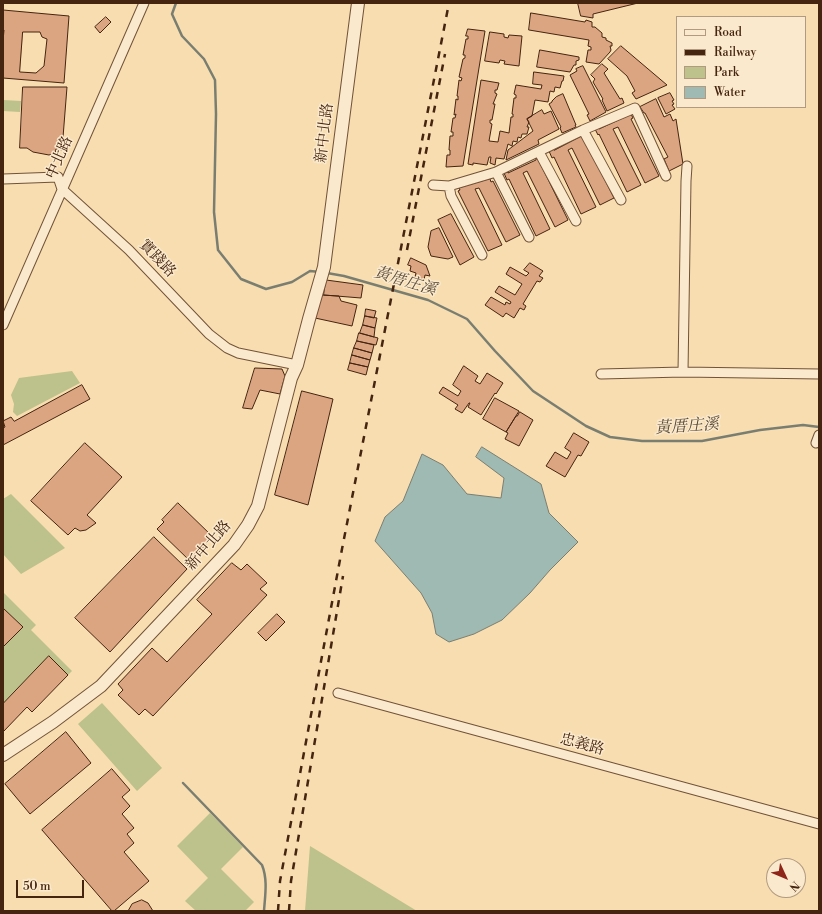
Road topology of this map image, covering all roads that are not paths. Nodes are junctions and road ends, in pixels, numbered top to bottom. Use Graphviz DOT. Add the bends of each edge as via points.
graph roads {
  1 [pos="144,3"];
  2 [pos="358,3"];
  3 [pos="583,130"];
  4 [pos="539,152"];
  5 [pos="687,166"];
  6 [pos="496,172"];
  7 [pos="666,176"];
  8 [pos="3,179"];
  9 [pos="433,185"];
  10 [pos="449,186"];
  11 [pos="62,189"];
  12 [pos="621,200"];
  13 [pos="576,221"];
  14 [pos="529,237"];
  15 [pos="482,255"];
  16 [pos="3,324"];
  17 [pos="297,365"];
  18 [pos="683,372"];
  19 [pos="601,374"];
  20 [pos="819,374"];
  21 [pos="338,693"];
  22 [pos="3,755"];
  23 [pos="819,824"];
  1 -- 11 [label="street, 中北路"];
  2 -- 17 [label="street, 新中北路" via="324,267"];
  3 -- 4 [label="street"];
  3 -- 7 [label="street" via="635,108"];
  3 -- 12 [label="street"];
  4 -- 6 [label="street"];
  4 -- 13 [label="street"];
  5 -- 18 [label="street"];
  6 -- 10 [label="street"];
  6 -- 14 [label="street"];
  8 -- 11 [label="street, 實踐路" via="58,177"];
  9 -- 10 [label="street"];
  10 -- 15 [label="street" via="451,196"];
  11 -- 16 [label="street, 中北路"];
  11 -- 17 [label="street, 實踐路" via="129,250 209,334 227,348 238,353"];
  17 -- 22 [label="street, 新中北路" via="258,506 234,546 101,686"];
  18 -- 19 [label="street"];
  18 -- 20 [label="street"];
  21 -- 23 [label="street, 忠義路"];
}
